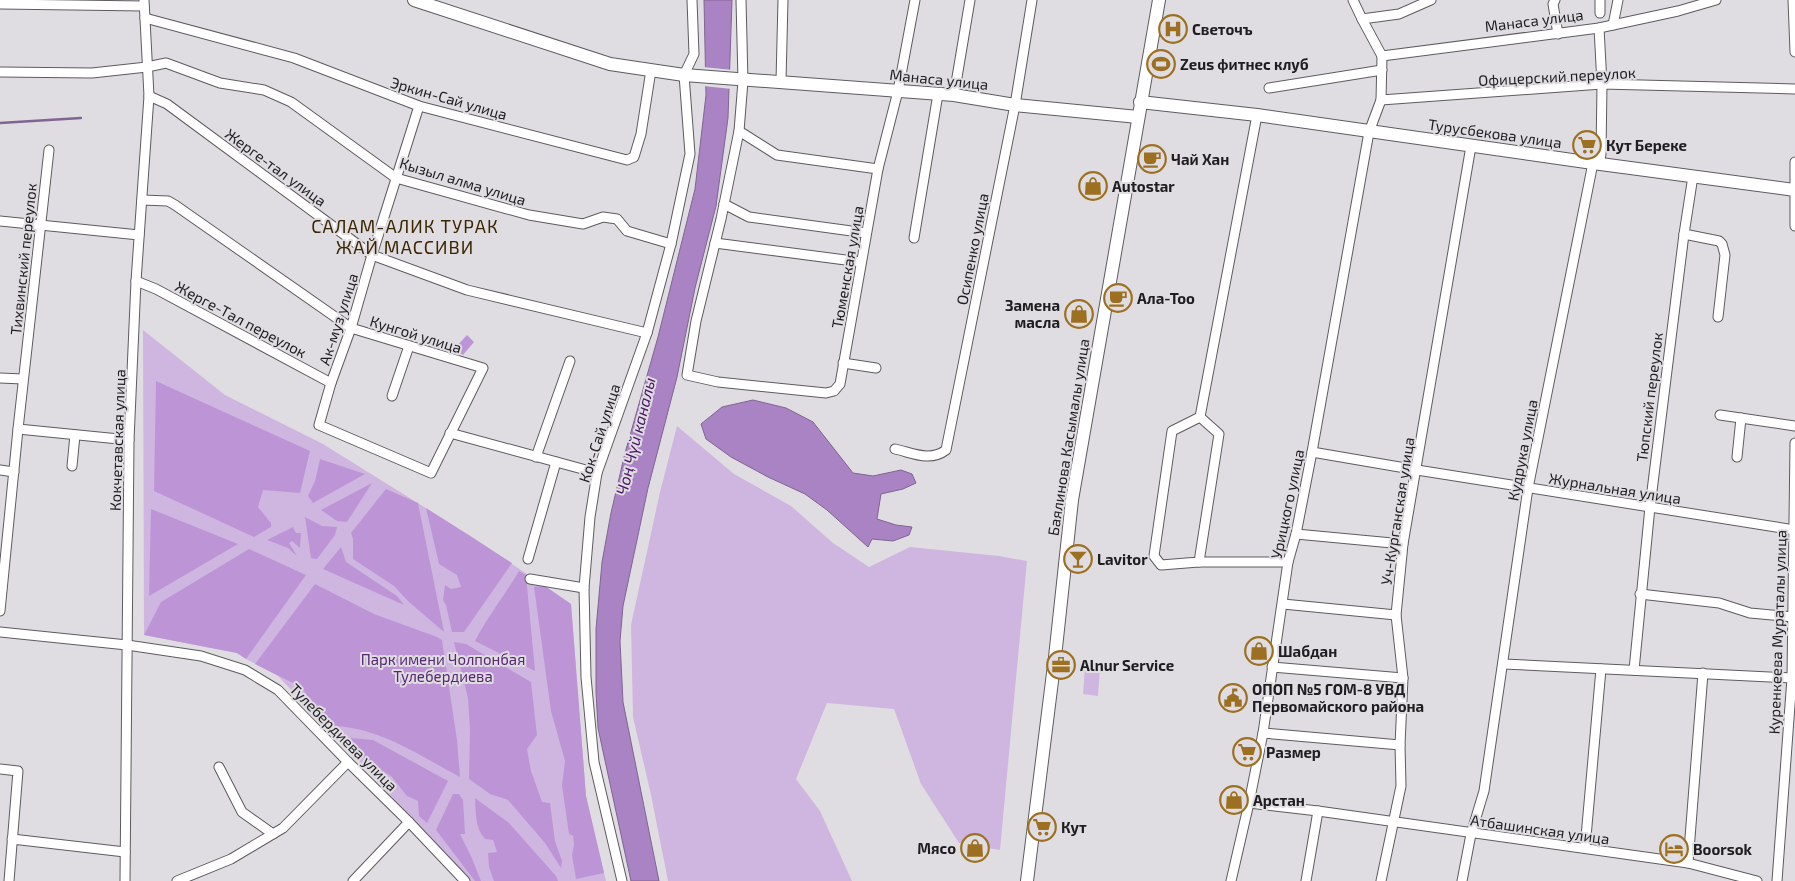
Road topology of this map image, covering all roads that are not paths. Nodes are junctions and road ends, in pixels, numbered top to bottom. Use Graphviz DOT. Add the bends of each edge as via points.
graph roads {
  1 [pos="414,0"];
  2 [pos="692,0"];
  3 [pos="742,0"];
  4 [pos="783,0"];
  5 [pos="915,0"];
  6 [pos="970,0"];
  7 [pos="1032,0"];
  8 [pos="1159,0"];
  9 [pos="1353,0"];
  10 [pos="1430,0"];
  11 [pos="1555,0"];
  12 [pos="1600,0"];
  13 [pos="1618,0"];
  14 [pos="1716,0"];
  15 [pos="1793,0"];
  16 [pos="144,3"];
  17 [pos="0,4"];
  18 [pos="1600,13"];
  19 [pos="1794,17"];
  20 [pos="145,18"];
  21 [pos="1362,19"];
  22 [pos="1612,25"];
  23 [pos="1599,28"];
  24 [pos="1558,34"];
  25 [pos="1795,52"];
  26 [pos="1382,56"];
  27 [pos="147,67"];
  28 [pos="650,70"];
  29 [pos="1382,70"];
  30 [pos="0,72"];
  31 [pos="691,76"];
  32 [pos="740,80"];
  33 [pos="781,81"];
  34 [pos="1602,84"];
  35 [pos="1269,88"];
  36 [pos="1795,89"];
  37 [pos="898,91"];
  38 [pos="938,94"];
  39 [pos="954,95"];
  40 [pos="149,96"];
  41 [pos="1381,100"];
  42 [pos="1140,102"];
  43 [pos="1015,105"];
  44 [pos="419,106"];
  45 [pos="1257,115"];
  46 [pos="1138,117"];
  47 [pos="739,131"];
  48 [pos="1369,132"];
  49 [pos="1471,146"];
  50 [pos="49,150"];
  51 [pos="1795,162"];
  52 [pos="1593,164"];
  53 [pos="878,169"];
  54 [pos="1693,176"];
  55 [pos="396,178"];
  56 [pos="1795,190"];
  57 [pos="142,200"];
  58 [pos="724,204"];
  59 [pos="0,221"];
  60 [pos="41,225"];
  61 [pos="1795,226"];
  62 [pos="866,233"];
  63 [pos="1684,234"];
  64 [pos="139,235"];
  65 [pos="914,238"];
  66 [pos="671,244"];
  67 [pos="715,244"];
  68 [pos="372,255"];
  69 [pos="861,262"];
  70 [pos="136,281"];
  71 [pos="1718,318"];
  72 [pos="351,328"];
  73 [pos="647,332"];
  74 [pos="409,346"];
  75 [pos="570,360"];
  76 [pos="843,362"];
  77 [pos="876,368"];
  78 [pos="0,378"];
  79 [pos="23,379"];
  80 [pos="331,384"];
  81 [pos="392,396"];
  82 [pos="1720,415"];
  83 [pos="1200,417"];
  84 [pos="1741,418"];
  85 [pos="319,425"];
  86 [pos="1795,426"];
  87 [pos="18,429"];
  88 [pos="450,433"];
  89 [pos="75,435"];
  90 [pos="129,440"];
  91 [pos="1795,443"];
  92 [pos="895,449"];
  93 [pos="1312,452"];
  94 [pos="536,456"];
  95 [pos="1737,456"];
  96 [pos="556,462"];
  97 [pos="72,466"];
  98 [pos="0,470"];
  99 [pos="1417,470"];
  100 [pos="14,472"];
  101 [pos="597,473"];
  102 [pos="1528,488"];
  103 [pos="1650,507"];
  104 [pos="1794,530"];
  105 [pos="1296,534"];
  106 [pos="1403,544"];
  107 [pos="528,559"];
  108 [pos="1199,562"];
  109 [pos="1288,562"];
  110 [pos="530,579"];
  111 [pos="584,588"];
  112 [pos="1640,594"];
  113 [pos="1283,604"];
  114 [pos="0,611"];
  115 [pos="1396,615"];
  116 [pos="1793,617"];
  117 [pos="0,632"];
  118 [pos="127,645"];
  119 [pos="1503,664"];
  120 [pos="1272,667"];
  121 [pos="1602,669"];
  122 [pos="1634,670"];
  123 [pos="1703,674"];
  124 [pos="1403,678"];
  125 [pos="1792,678"];
  126 [pos="1263,733"];
  127 [pos="1400,745"];
  128 [pos="348,762"];
  129 [pos="219,767"];
  130 [pos="0,769"];
  131 [pos="1249,804"];
  132 [pos="1318,811"];
  133 [pos="1393,821"];
  134 [pos="409,822"];
  135 [pos="273,834"];
  136 [pos="1471,834"];
  137 [pos="12,839"];
  138 [pos="1585,848"];
  139 [pos="125,852"];
  140 [pos="1688,863"];
  141 [pos="9,881"];
  142 [pos="125,881"];
  143 [pos="177,881"];
  144 [pos="353,881"];
  145 [pos="465,881"];
  146 [pos="622,881"];
  147 [pos="1026,881"];
  148 [pos="1231,881"];
  149 [pos="1306,881"];
  150 [pos="1381,881"];
  151 [pos="1462,881"];
  152 [pos="1757,881"];
  153 [pos="1778,881"];
  1 -- 28 [label="street" via="610,64"];
  2 -- 31 [label="street, Кок-Сай улица" via="694,54"];
  3 -- 32 [label="street"];
  4 -- 33 [label="street"];
  5 -- 37 [label="street, Тюменская улица"];
  6 -- 39 [label="street"];
  7 -- 43 [label="street, Осипенко улица"];
  8 -- 42 [label="street, Баялинова Касымалы улица"];
  9 -- 21 [label="street"];
  10 -- 21 [label="street" via="1399,14"];
  11 -- 24 [label="street"];
  12 -- 18 [label="street"];
  13 -- 22 [label="street"];
  14 -- 22 [label="street, Манаса улица"];
  15 -- 19 [label="street"];
  16 -- 17 [label="street"];
  16 -- 20 [label="street, Кокчетавская улица"];
  19 -- 25 [label="street"];
  20 -- 27 [label="street, Кокчетавская улица"];
  20 -- 44 [label="street, Эркин-Сай улица" via="294,58"];
  21 -- 26 [label="street"];
  22 -- 23 [label="street, Манаса улица"];
  23 -- 24 [label="street, Манаса улица"];
  23 -- 34 [label="street, Кудрука улица"];
  24 -- 26 [label="street, Манаса улица"];
  26 -- 29 [label="street"];
  27 -- 30 [label="street, Кызыл алма улица" via="92,73"];
  27 -- 40 [label="street, Кокчетавская улица"];
  27 -- 55 [label="street, Кызыл алма улица" via="166,63 220,83 264,90 291,102"];
  28 -- 31 [label="street"];
  28 -- 44 [label="street, Эркин-Сай улица" via="641,134 634,157 627,160"];
  29 -- 35 [label="street"];
  29 -- 41 [label="street"];
  31 -- 32 [label="street, Манаса улица"];
  31 -- 66 [label="street, Кок-Сай улица" via="690,154"];
  32 -- 33 [label="street, Манаса улица"];
  32 -- 47 [label="street"];
  33 -- 37 [label="street, Манаса улица"];
  34 -- 36 [label="street, Офицерский переулок"];
  34 -- 41 [label="street, Офицерский переулок"];
  34 -- 52 [label="street, Кудрука улица" via="1601,154 1600,160"];
  37 -- 38 [label="street, Манаса улица"];
  37 -- 53 [label="street, Тюменская улица"];
  38 -- 39 [label="street, Манаса улица"];
  38 -- 65 [label="street"];
  39 -- 43 [label="street, Манаса улица"];
  40 -- 57 [label="street, Кокчетавская улица"];
  40 -- 68 [label="street, Жерге-тал улица" via="167,104"];
  41 -- 48 [label="street"];
  42 -- 45 [label="street"];
  42 -- 46 [label="street, Баялинова Касымалы улица"];
  43 -- 46 [label="street, Манаса улица"];
  43 -- 92 [label="street, Осипенко улица" via="946,450 939,456 930,457"];
  44 -- 55 [label="street, Ак-муз улица"];
  45 -- 48 [label="street"];
  45 -- 83 [label="street"];
  46 -- 147 [label="street, Баялинова Касымалы улица" via="1072,500"];
  47 -- 53 [label="street" via="777,155"];
  47 -- 58 [label="street"];
  48 -- 49 [label="street, Турусбекова улица"];
  48 -- 93 [label="street, Урицкого улица"];
  49 -- 52 [label="street, Турусбекова улица"];
  49 -- 99 [label="street, Уч-Курганская улица"];
  50 -- 60 [label="street, Тихвинский переулок"];
  51 -- 56 [label="street"];
  52 -- 54 [label="street, Турусбекова улица"];
  52 -- 102 [label="street, Кудрука улица"];
  53 -- 62 [label="street, Тюменская улица"];
  54 -- 56 [label="street, Турусбекова улица"];
  54 -- 63 [label="street, Тюпский переулок"];
  55 -- 66 [label="street, Кызыл алма улица" via="529,215 584,224 603,217 617,219 627,231"];
  55 -- 68 [label="street, Ак-муз улица"];
  56 -- 61 [label="street"];
  57 -- 64 [label="street, Кокчетавская улица"];
  57 -- 72 [label="street, Кунгой улица" via="168,201 175,205"];
  58 -- 62 [label="street" via="749,217"];
  58 -- 67 [label="street"];
  59 -- 60 [label="street"];
  60 -- 64 [label="street"];
  60 -- 79 [label="street, Тихвинский переулок"];
  62 -- 69 [label="street, Тюменская улица"];
  63 -- 71 [label="street" via="1722,244 1725,255"];
  63 -- 103 [label="street, Тюпский переулок"];
  64 -- 70 [label="street, Кокчетавская улица"];
  66 -- 73 [label="street, Кок-Сай улица"];
  67 -- 69 [label="street"];
  67 -- 76 [label="street, Тюменская улица" via="687,375 718,382 826,393 834,391 840,384"];
  68 -- 72 [label="street, Ак-муз улица"];
  68 -- 73 [label="street, Жерге-тал улица" via="466,290"];
  69 -- 76 [label="street, Тюменская улица"];
  70 -- 80 [label="street, Жерге-Тал переулок"];
  70 -- 90 [label="street, Кокчетавская улица"];
  72 -- 74 [label="street, Кунгой улица"];
  72 -- 80 [label="street, Ак-муз улица"];
  73 -- 101 [label="street, Кок-Сай улица"];
  74 -- 81 [label="street"];
  74 -- 88 [label="street, Кунгой улица" via="483,368"];
  75 -- 94 [label="street"];
  76 -- 77 [label="street"];
  78 -- 79 [label="street"];
  79 -- 87 [label="street, Тихвинский переулок"];
  80 -- 85 [label="street, Ак-муз улица"];
  82 -- 84 [label="street"];
  83 -- 108 [label="street" via="1219,434"];
  83 -- 108 [label="street" via="1172,431 1154,556 1161,565"];
  84 -- 86 [label="street"];
  84 -- 95 [label="street"];
  85 -- 88 [label="street, Кунгой улица" via="431,473"];
  87 -- 89 [label="street"];
  87 -- 100 [label="street, Тихвинский переулок"];
  88 -- 94 [label="street"];
  89 -- 90 [label="street"];
  89 -- 97 [label="street"];
  90 -- 118 [label="street, Кокчетавская улица"];
  91 -- 104 [label="street, Куренкеева Мураталы улица"];
  93 -- 99 [label="street, Журнальная улица"];
  93 -- 105 [label="street, Урицкого улица"];
  94 -- 96 [label="street"];
  96 -- 101 [label="street"];
  96 -- 107 [label="street"];
  98 -- 100 [label="street"];
  99 -- 102 [label="street, Журнальная улица"];
  99 -- 106 [label="street, Уч-Курганская улица"];
  100 -- 114 [label="street, Тихвинский переулок"];
  101 -- 111 [label="street, Кок-Сай улица"];
  102 -- 103 [label="street, Журнальная улица"];
  102 -- 119 [label="street, Кудрука улица"];
  103 -- 104 [label="street, Журнальная улица"];
  103 -- 112 [label="street, Тюпский переулок"];
  104 -- 116 [label="street, Куренкеева Мураталы улица"];
  105 -- 106 [label="street"];
  105 -- 109 [label="street, Урицкого улица"];
  106 -- 115 [label="street, Уч-Курганская улица"];
  108 -- 109 [label="street"];
  109 -- 113 [label="street, Урицкого улица"];
  110 -- 111 [label="street"];
  111 -- 146 [label="street, Кок-Сай улица" via="586,677 594,762"];
  112 -- 116 [label="street" via="1719,603 1750,613"];
  112 -- 122 [label="street, Тюпский переулок"];
  113 -- 115 [label="street"];
  113 -- 120 [label="street, Урицкого улица"];
  115 -- 124 [label="street, Уч-Курганская улица"];
  116 -- 125 [label="street, Куренкеева Мураталы улица"];
  117 -- 118 [label="street, Тулебердиева улица"];
  118 -- 128 [label="street, Тулебердиева улица" via="201,656 245,670 278,690"];
  118 -- 139 [label="street, Кокчетавская улица"];
  119 -- 121 [label="street"];
  119 -- 136 [label="street, Кудрука улица" via="1484,791"];
  120 -- 124 [label="street"];
  120 -- 126 [label="street, Урицкого улица"];
  121 -- 122 [label="street"];
  121 -- 138 [label="street"];
  122 -- 123 [label="street"];
  123 -- 125 [label="street"];
  123 -- 140 [label="street"];
  124 -- 127 [label="street, Уч-Курганская улица"];
  125 -- 153 [label="street, Куренкеева Мураталы улица"];
  126 -- 127 [label="street"];
  126 -- 131 [label="street, Урицкого улица"];
  127 -- 133 [label="street, Уч-Курганская улица" via="1401,786"];
  128 -- 134 [label="street, Тулебердиева улица"];
  128 -- 135 [label="street"];
  129 -- 135 [label="street" via="242,812"];
  130 -- 137 [label="street" via="18,770"];
  131 -- 132 [label="street, Атбашинская улица"];
  131 -- 148 [label="street, Урицкого улица"];
  132 -- 133 [label="street, Атбашинская улица"];
  132 -- 149 [label="street"];
  133 -- 136 [label="street, Атбашинская улица"];
  133 -- 150 [label="street, Уч-Курганская улица"];
  134 -- 144 [label="street"];
  134 -- 145 [label="street, Тулебердиева улица"];
  135 -- 143 [label="street" via="232,859"];
  136 -- 138 [label="street, Атбашинская улица"];
  136 -- 151 [label="street, Кудрука улица"];
  137 -- 139 [label="street"];
  137 -- 141 [label="street"];
  138 -- 140 [label="street, Атбашинская улица"];
  139 -- 142 [label="street, Кокчетавская улица"];
  140 -- 152 [label="street, Атбашинская улица"];
}
